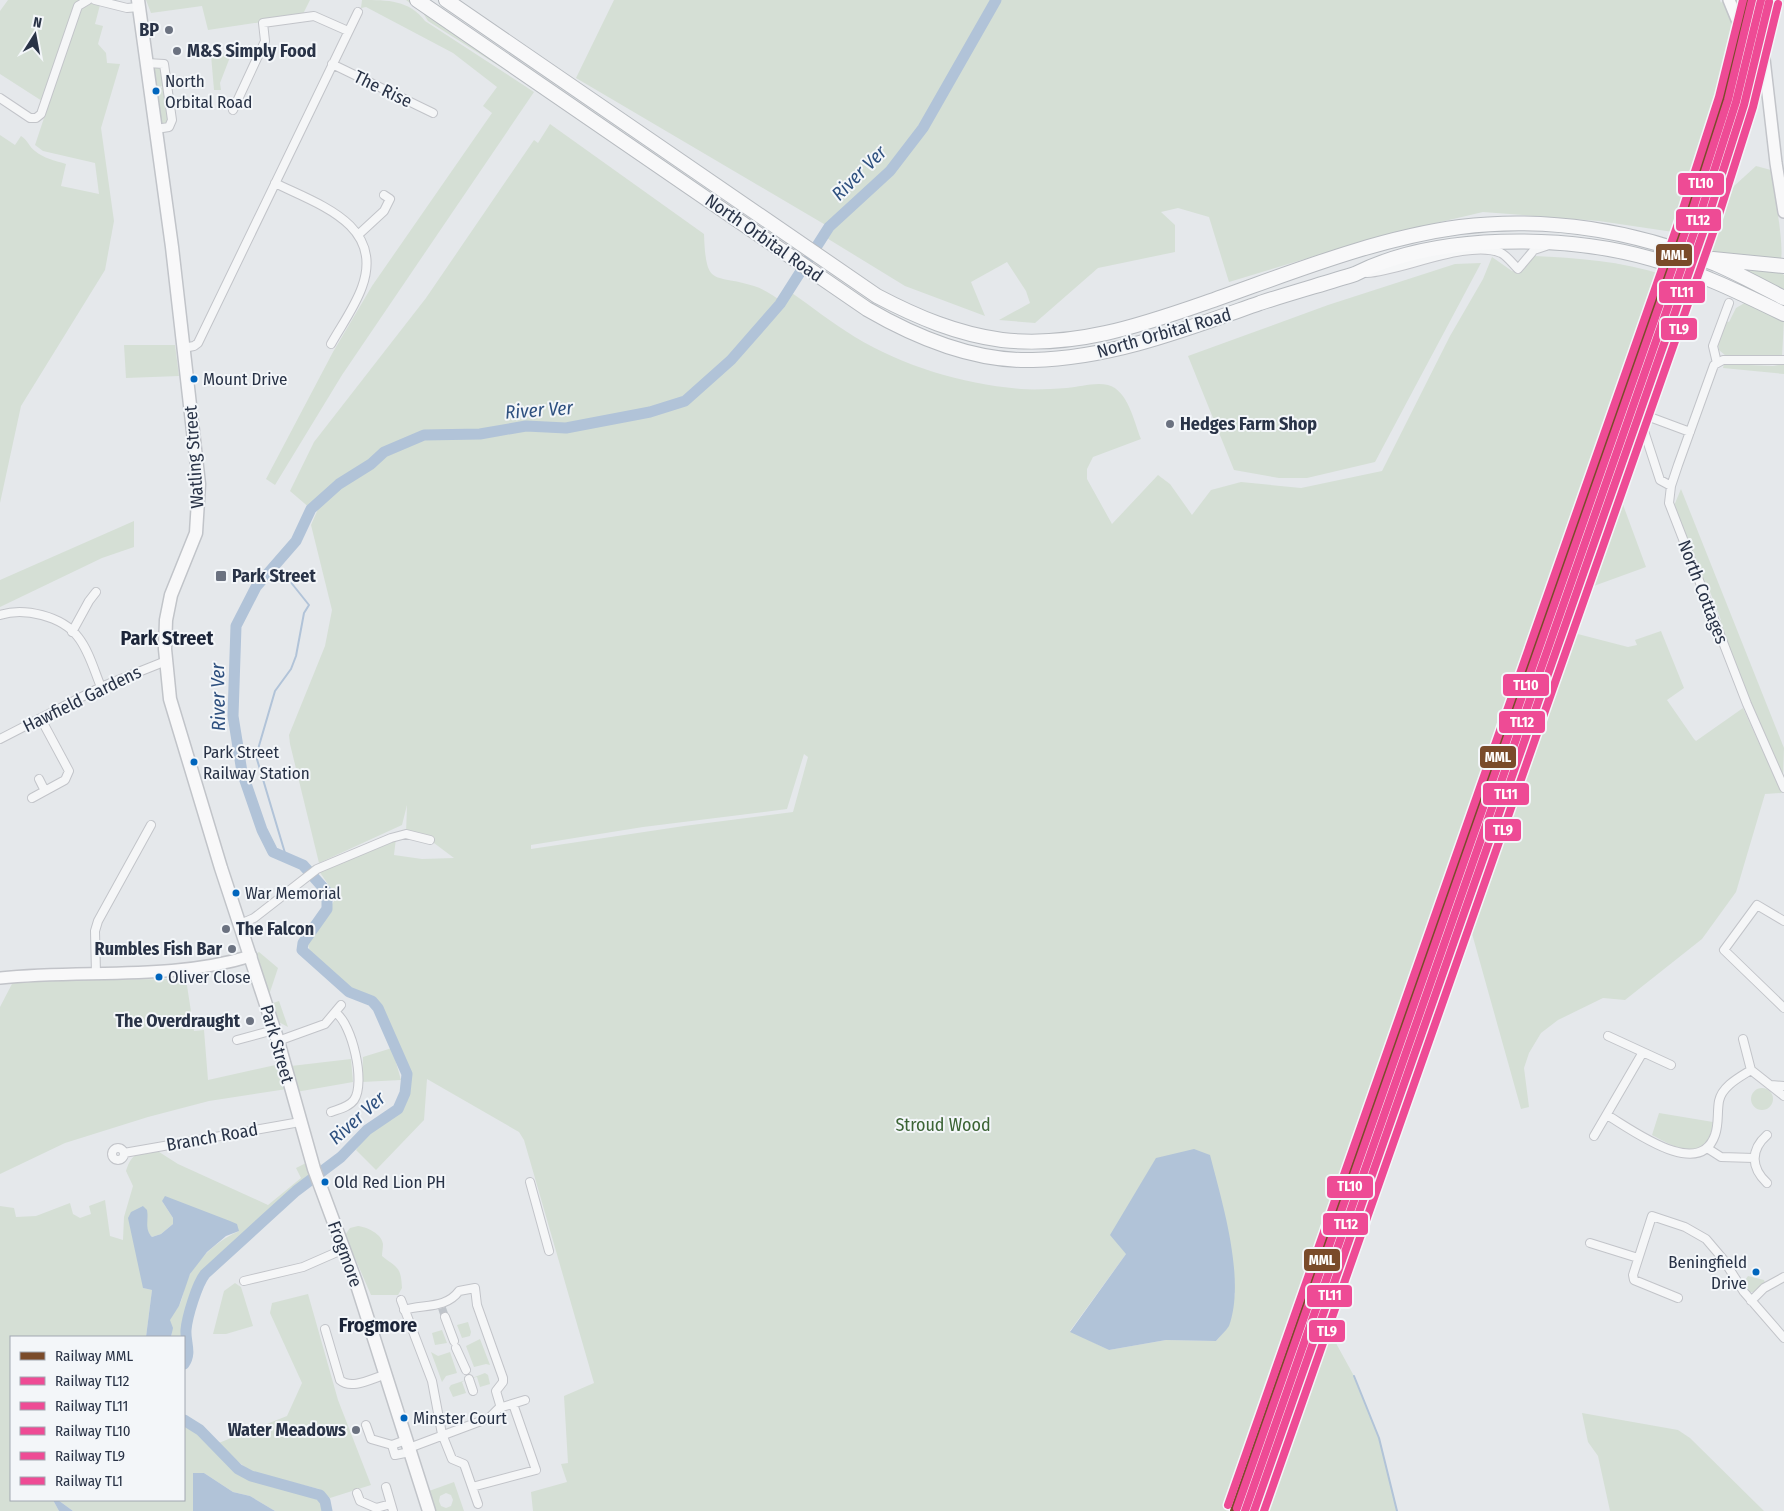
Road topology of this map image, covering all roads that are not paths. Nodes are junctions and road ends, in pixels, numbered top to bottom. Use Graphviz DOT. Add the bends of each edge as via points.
graph roads {
  1 [pos="88,0"];
  2 [pos="95,0"];
  3 [pos="417,0"];
  4 [pos="446,0"];
  5 [pos="1729,0"];
  6 [pos="139,3"];
  7 [pos="358,12"];
  8 [pos="348,31"];
  9 [pos="147,63"];
  10 [pos="332,64"];
  11 [pos="0,98"];
  12 [pos="233,110"];
  13 [pos="433,114"];
  14 [pos="156,129"];
  15 [pos="275,184"];
  16 [pos="1783,195"];
  17 [pos="390,197"];
  18 [pos="1784,212"];
  19 [pos="358,235"];
  20 [pos="1552,244"];
  21 [pos="1700,258"];
  22 [pos="1784,266"];
  23 [pos="1355,274"];
  24 [pos="1694,280"];
  25 [pos="1784,298"];
  26 [pos="1729,304"];
  27 [pos="1784,314"];
  28 [pos="331,344"];
  29 [pos="183,348"];
  30 [pos="1784,360"];
  31 [pos="1717,362"];
  32 [pos="1647,416"];
  33 [pos="1690,432"];
  34 [pos="1671,486"];
  35 [pos="96,592"];
  36 [pos="0,615"];
  37 [pos="72,632"];
  38 [pos="166,661"];
  39 [pos="101,687"];
  40 [pos="42,718"];
  41 [pos="0,739"];
  42 [pos="39,779"];
  43 [pos="1784,788"];
  44 [pos="45,791"];
  45 [pos="32,798"];
  46 [pos="151,826"];
  47 [pos="430,840"];
  48 [pos="1784,921"];
  49 [pos="240,924"];
  50 [pos="250,956"];
  51 [pos="96,974"];
  52 [pos="0,978"];
  53 [pos="341,1005"];
  54 [pos="1784,1008"];
  55 [pos="336,1013"];
  56 [pos="276,1035"];
  57 [pos="1608,1036"];
  58 [pos="1743,1039"];
  59 [pos="237,1040"];
  60 [pos="1643,1052"];
  61 [pos="1671,1065"];
  62 [pos="1751,1070"];
  63 [pos="1771,1085"];
  64 [pos="1784,1086"];
  65 [pos="1784,1096"];
  66 [pos="331,1112"];
  67 [pos="1607,1115"];
  68 [pos="300,1122"];
  69 [pos="1767,1135"];
  70 [pos="1594,1136"];
  71 [pos="1707,1148"];
  72 [pos="124,1153"];
  73 [pos="1754,1158"];
  74 [pos="316,1174"];
  75 [pos="530,1182"];
  76 [pos="1767,1183"];
  77 [pos="1590,1243"];
  78 [pos="344,1249"];
  79 [pos="549,1251"];
  80 [pos="1638,1258"];
  81 [pos="1784,1276"];
  82 [pos="244,1281"];
  83 [pos="1678,1298"];
  84 [pos="401,1300"];
  85 [pos="1751,1300"];
  86 [pos="404,1310"];
  87 [pos="445,1316"];
  88 [pos="325,1329"];
  89 [pos="1784,1338"];
  90 [pos="466,1370"];
  91 [pos="384,1375"];
  92 [pos="469,1379"];
  93 [pos="473,1391"];
  94 [pos="525,1400"];
  95 [pos="513,1404"];
  96 [pos="501,1408"];
  97 [pos="366,1425"];
  98 [pos="442,1434"];
  99 [pos="392,1444"];
  100 [pos="408,1447"];
  101 [pos="386,1487"];
  102 [pos="472,1487"];
  103 [pos="357,1493"];
  104 [pos="478,1504"];
  105 [pos="392,1508"];
  106 [pos="429,1511"];
  1 -- 11 [label="street" via="78,6 40,114 30,118"];
  2 -- 6 [label="street" via="127,8"];
  3 -- 23 [label="highway, North Orbital Road" via="867,309 933,342 971,353 1032,360 1093,354 1129,346"];
  4 -- 21 [label="highway, North Orbital Road" via="877,296 947,328 1001,340 1068,340 1126,329 1373,246 1462,227 1536,224 1620,234"];
  5 -- 16 [label="street" via="1738,22 1762,52"];
  6 -- 9 [label="main road, Watling Street"];
  7 -- 8 [label="street"];
  8 -- 10 [label="street"];
  8 -- 12 [label="street" via="314,16 263,23 265,41"];
  9 -- 14 [label="main road, Watling Street"];
  9 -- 14 [label="street" via="164,64 168,86 171,124"];
  10 -- 13 [label="street, The Rise"];
  10 -- 15 [label="street"];
  14 -- 29 [label="main road, Watling Street"];
  15 -- 19 [label="street" via="344,218"];
  15 -- 29 [label="street" via="198,343"];
  16 -- 18 [label="street"];
  17 -- 19 [label="street" via="384,211"];
  19 -- 28 [label="street" via="365,254 364,281"];
  20 -- 23 [label="highway, North Orbital Road" via="1509,241 1444,248 1374,264"];
  20 -- 23 [label="street" via="1534,250 1518,269 1500,253 1488,250"];
  20 -- 24 [label="highway, North Orbital Road" via="1618,251 1652,259"];
  21 -- 22 [label="highway"];
  21 -- 25 [label="highway, North Orbital Road"];
  24 -- 27 [label="highway, North Orbital Road"];
  24 -- 32 [label="street"];
  26 -- 31 [label="street, North Cottages" via="1713,346"];
  29 -- 38 [label="main road, Watling Street" via="197,449 198,520 192,547 171,595 166,620"];
  30 -- 31 [label="street"];
  31 -- 33 [label="street, North Cottages" via="1712,368"];
  32 -- 33 [label="street"];
  32 -- 34 [label="street" via="1644,431 1660,480"];
  33 -- 34 [label="street, North Cottages"];
  34 -- 43 [label="street, North Cottages" via="1669,503 1672,514 1743,696"];
  35 -- 37 [label="street"];
  36 -- 37 [label="street" via="12,611 31,612"];
  37 -- 39 [label="street" via="85,648"];
  38 -- 39 [label="street, Hawfield Gardens"];
  38 -- 49 [label="main road, Park Street" via="173,712"];
  39 -- 40 [label="street, Hawfield Gardens"];
  40 -- 41 [label="street, Hawfield Gardens"];
  40 -- 44 [label="street" via="69,770 65,780"];
  42 -- 44 [label="street"];
  44 -- 45 [label="street"];
  46 -- 51 [label="street" via="98,920 95,931"];
  47 -- 49 [label="street" via="406,834 316,869 254,918"];
  48 -- 54 [label="street" via="1756,905 1724,950"];
  49 -- 50 [label="main road, Park Street"];
  50 -- 51 [label="street" via="193,968"];
  50 -- 56 [label="main road, Park Street"];
  51 -- 52 [label="street"];
  53 -- 55 [label="street"];
  55 -- 56 [label="street" via="325,1024"];
  55 -- 66 [label="street" via="341,1016 349,1036 359,1078 356,1098 350,1105"];
  56 -- 59 [label="street"];
  56 -- 68 [label="main road, Park Street"];
  57 -- 60 [label="street"];
  58 -- 62 [label="street"];
  60 -- 61 [label="street"];
  60 -- 67 [label="street"];
  62 -- 63 [label="street"];
  62 -- 71 [label="street" via="1722,1093 1715,1136"];
  63 -- 64 [label="street"];
  63 -- 65 [label="street"];
  67 -- 70 [label="street"];
  67 -- 71 [label="street" via="1674,1152 1692,1154"];
  68 -- 72 [label="street, Branch Road"];
  68 -- 74 [label="main road, Park Street"];
  69 -- 73 [label="street" via="1759,1142"];
  71 -- 73 [label="street" via="1721,1158"];
  73 -- 76 [label="street" via="1759,1175"];
  74 -- 78 [label="main road, Frogmore"];
  75 -- 79 [label="street"];
  77 -- 80 [label="street"];
  78 -- 82 [label="street" via="303,1267"];
  78 -- 91 [label="main road, Frogmore"];
  80 -- 83 [label="street" via="1634,1280"];
  80 -- 85 [label="street" via="1652,1216 1685,1227 1715,1247"];
  81 -- 85 [label="street"];
  84 -- 86 [label="street"];
  85 -- 89 [label="street"];
  86 -- 96 [label="street" via="442,1306 459,1291 475,1288 477,1305 503,1378 496,1391"];
  86 -- 98 [label="street" via="432,1381"];
  87 -- 90 [label="street"];
  88 -- 91 [label="street" via="344,1384"];
  91 -- 100 [label="main road, Frogmore"];
  92 -- 93 [label="street"];
  94 -- 95 [label="street"];
  95 -- 96 [label="street"];
  95 -- 102 [label="street" via="536,1470"];
  96 -- 98 [label="street" via="489,1418"];
  97 -- 99 [label="street" via="371,1439"];
  98 -- 100 [label="street"];
  98 -- 102 [label="street" via="452,1459 464,1464"];
  99 -- 100 [label="street"];
  99 -- 100 [label="street" via="397,1456"];
  100 -- 106 [label="main road, Frogmore"];
  101 -- 105 [label="street"];
  102 -- 104 [label="street"];
  103 -- 105 [label="street" via="360,1501 376,1508"];
}
